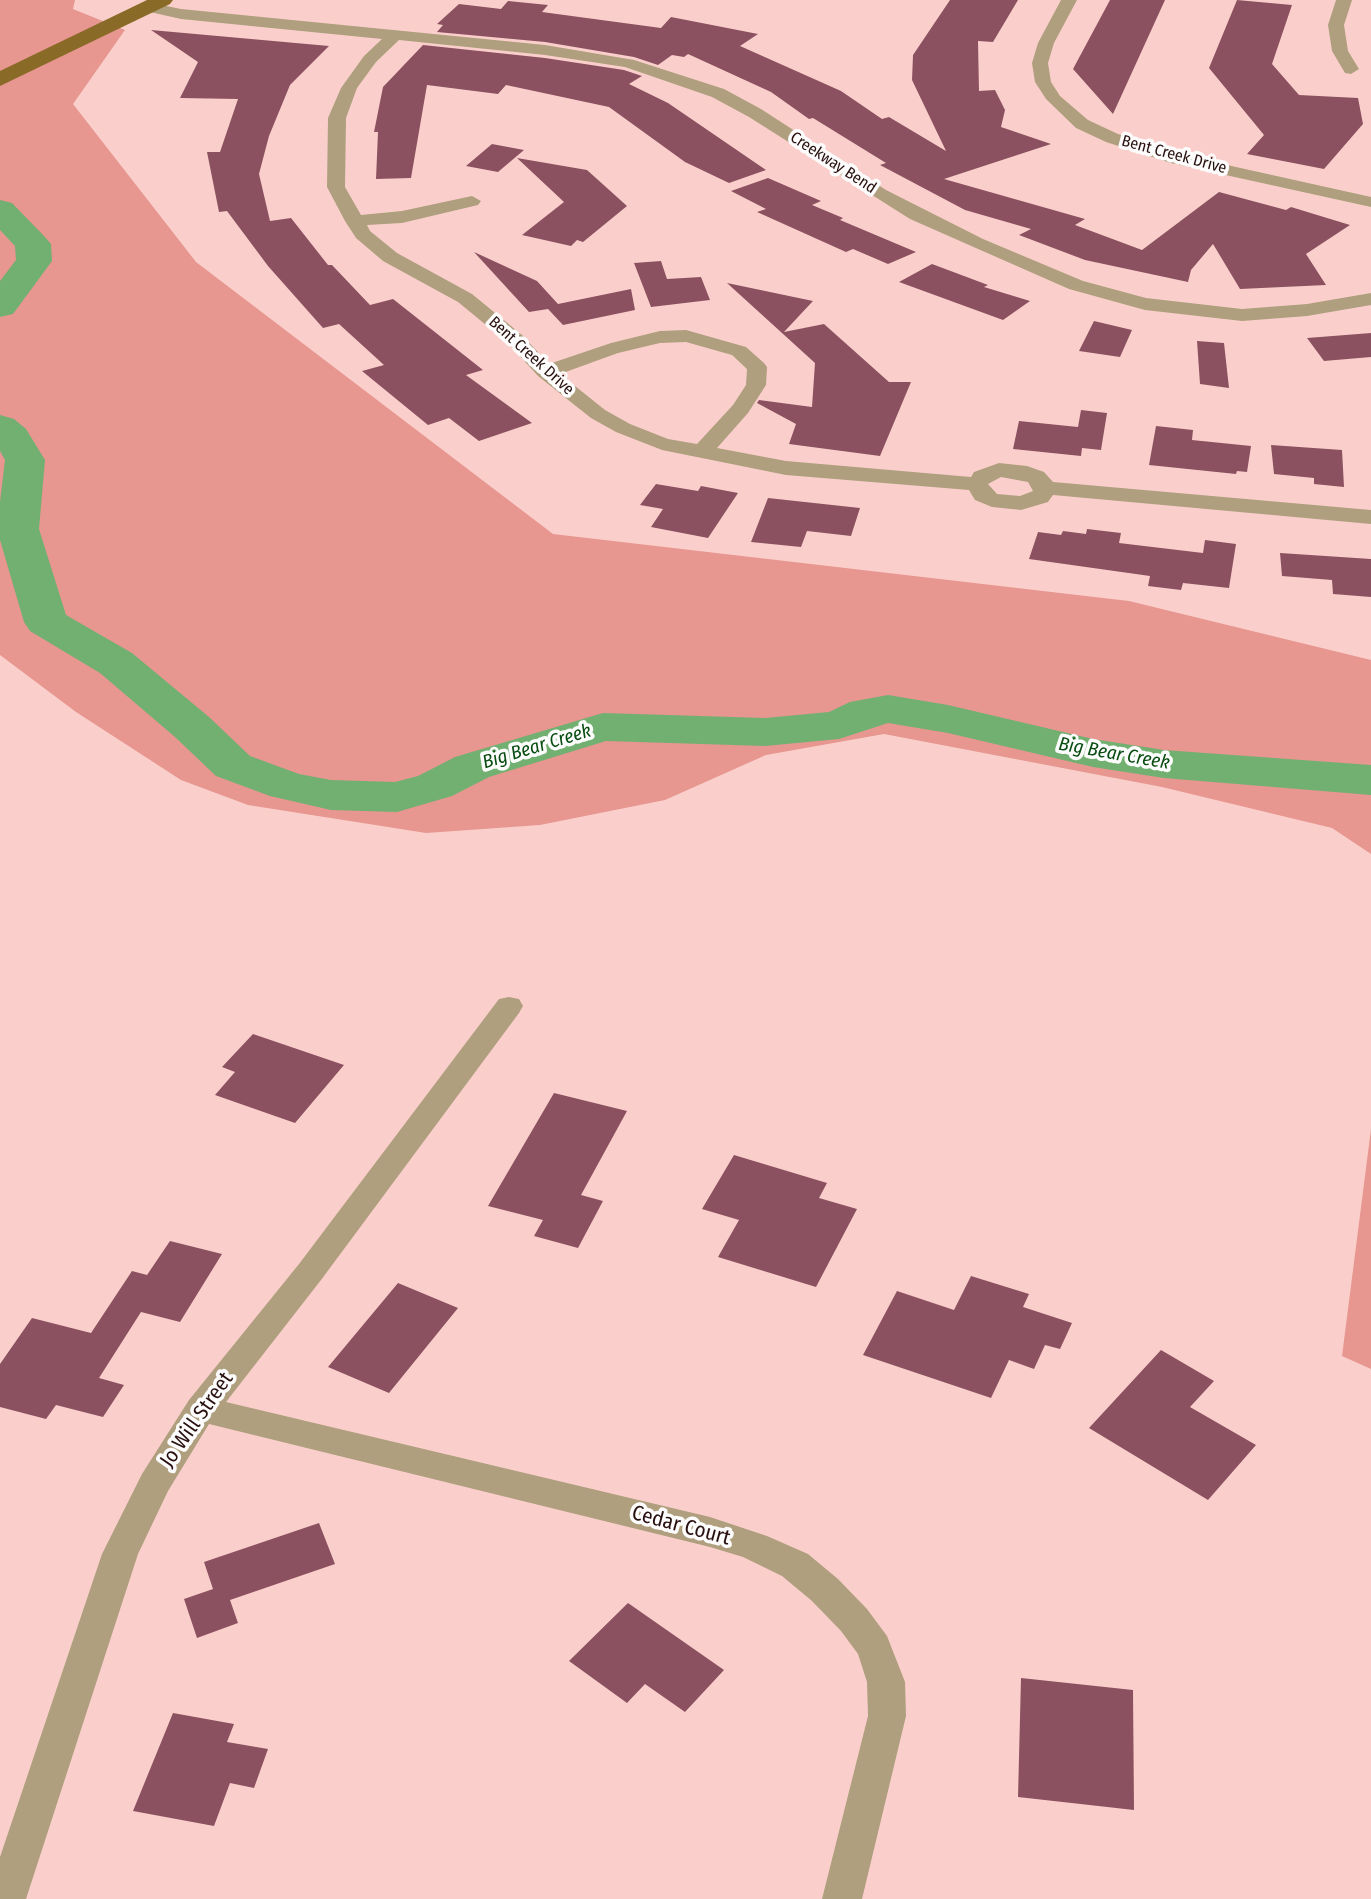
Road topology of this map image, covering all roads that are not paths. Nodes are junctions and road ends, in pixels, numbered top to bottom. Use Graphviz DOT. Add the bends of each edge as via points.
graph roads {
  1 [pos="181,0"];
  2 [pos="1069,0"];
  3 [pos="1345,0"];
  4 [pos="155,4"];
  5 [pos="288,24"];
  6 [pos="395,36"];
  7 [pos="1350,69"];
  8 [pos="0,79"];
  9 [pos="472,201"];
  10 [pos="1371,202"];
  11 [pos="354,221"];
  12 [pos="1371,299"];
  13 [pos="545,372"];
  14 [pos="701,453"];
  15 [pos="977,484"];
  16 [pos="1045,488"];
  17 [pos="1371,517"];
  18 [pos="509,1006"];
  19 [pos="201,1409"];
  20 [pos="6,1899"];
  21 [pos="842,1899"];
  1 -- 5 [label="street, Creekway Bend"];
  2 -- 10 [label="street, Bent Creek Drive" via="1040,63 1043,82 1054,99 1083,124 1177,159"];
  3 -- 7 [label="street" via="1336,25 1340,51"];
  4 -- 5 [label="street, Creekway Bend" via="181,15"];
  4 -- 8 [label="main road"];
  5 -- 6 [label="street, Creekway Bend"];
  6 -- 11 [label="street, Bent Creek Drive" via="349,88 337,118 336,187"];
  6 -- 12 [label="street, Creekway Bend" via="589,56 628,63 695,85 755,113 917,215 1076,285 1145,304 1242,315"];
  9 -- 11 [label="street" via="402,217"];
  11 -- 13 [label="street, Bent Creek Drive" via="390,257 484,313"];
  13 -- 14 [label="street, Bent Creek Drive" via="623,428"];
  13 -- 14 [label="street" via="660,337 686,336 739,351 757,367 756,385"];
  14 -- 15 [label="street, Bent Creek Drive" via="786,468"];
  15 -- 16 [label="street" via="989,473 1011,470 1036,477"];
  15 -- 16 [label="street" via="983,495 1009,504 1031,501"];
  16 -- 17 [label="street"];
  18 -- 19 [label="street, Jo Will Street"];
  19 -- 20 [label="street, Jo Will Street" via="154,1484 120,1554"];
  19 -- 21 [label="street, Cedar Court" via="710,1532 794,1565 854,1620 874,1647 886,1682 887,1716"];
}
